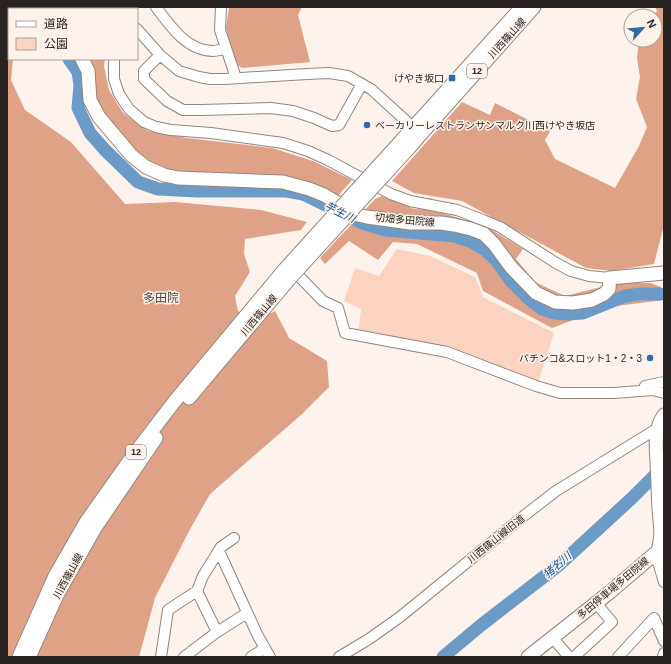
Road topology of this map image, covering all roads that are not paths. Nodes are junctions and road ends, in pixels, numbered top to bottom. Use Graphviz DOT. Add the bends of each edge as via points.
graph roads {
  1 [pos="156,7"];
  2 [pos="221,7"];
  3 [pos="522,7"];
  4 [pos="534,7"];
  5 [pos="138,29"];
  6 [pos="226,49"];
  7 [pos="160,55"];
  8 [pos="82,60"];
  9 [pos="114,60"];
  10 [pos="236,78"];
  11 [pos="362,84"];
  12 [pos="416,131"];
  13 [pos="290,273"];
  14 [pos="664,273"];
  15 [pos="610,278"];
  16 [pos="664,382"];
  17 [pos="614,393"];
  18 [pos="664,393"];
  19 [pos="664,415"];
  20 [pos="657,434"];
  21 [pos="663,529"];
  22 [pos="234,538"];
  23 [pos="219,551"];
  24 [pos="658,551"];
  25 [pos="664,582"];
  26 [pos="197,592"];
  27 [pos="596,603"];
  28 [pos="247,613"];
  29 [pos="217,632"];
  30 [pos="552,637"];
  31 [pos="664,641"];
  32 [pos="265,648"];
  33 [pos="664,653"];
  34 [pos="19,657"];
  35 [pos="29,657"];
  36 [pos="161,657"];
  37 [pos="184,657"];
  38 [pos="251,657"];
  39 [pos="270,657"];
  40 [pos="339,657"];
  41 [pos="528,657"];
  42 [pos="569,657"];
  43 [pos="574,657"];
  44 [pos="618,657"];
  45 [pos="663,657"];
  1 -- 6 [label="street" via="185,41 199,49"];
  2 -- 6 [label="street" via="220,30"];
  3 -- 12 [label="main road, 川西篠山線 / 12"];
  4 -- 12 [label="main road, 川西篠山線 / 12"];
  5 -- 7 [label="street"];
  6 -- 10 [label="street"];
  7 -- 10 [label="street" via="179,71 210,79"];
  7 -- 11 [label="street" via="144,71 144,79 167,101 183,110 271,108 294,111 332,126 339,125"];
  8 -- 15 [label="main road, 切畑多田院線" via="88,71 90,100 99,117 131,155 164,175 178,178 282,182 324,195 367,217 410,223 441,223 484,234 536,293 555,302 592,300 610,289"];
  9 -- 15 [label="street" via="114,79 118,94 129,109 144,122 171,130 283,143 308,151 391,194 410,201 457,210 500,227 571,271"];
  10 -- 11 [label="street" via="329,73 348,76"];
  11 -- 12 [label="street" via="371,89"];
  12 -- 13 [label="main road, 川西篠山線 / 12, bridge"];
  13 -- 17 [label="street" via="323,301 338,308 345,333 447,352 560,393"];
  13 -- 34 [label="main road, 川西篠山線 / 12" via="174,402 86,522 55,576"];
  13 -- 35 [label="main road, 川西篠山線 / 12" via="158,436 95,528 57,595"];
  14 -- 15 [label="main road"];
  16 -- 17 [label="street"];
  17 -- 18 [label="street" via="653,390"];
  19 -- 20 [label="main road" via="660,420"];
  20 -- 21 [label="main road, 多田停車場多田院線" via="660,514"];
  20 -- 40 [label="street, 川西篠山線旧道" via="556,492 400,617"];
  21 -- 24 [label="main road, 多田停車場多田院線"];
  22 -- 23 [label="street"];
  23 -- 26 [label="street" via="203,576"];
  23 -- 28 [label="street"];
  24 -- 25 [label="street" via="658,562"];
  24 -- 27 [label="main road, 多田停車場多田院線"];
  26 -- 29 [label="street"];
  26 -- 36 [label="street" via="168,610"];
  27 -- 30 [label="main road, 多田停車場多田院線"];
  27 -- 43 [label="street" via="612,622"];
  28 -- 29 [label="street"];
  28 -- 32 [label="street"];
  29 -- 37 [label="street"];
  30 -- 41 [label="main road, 多田停車場多田院線"];
  30 -- 42 [label="street"];
  31 -- 44 [label="street" via="654,618"];
  32 -- 38 [label="street"];
  32 -- 39 [label="street"];
  33 -- 45 [label="street"];
}
